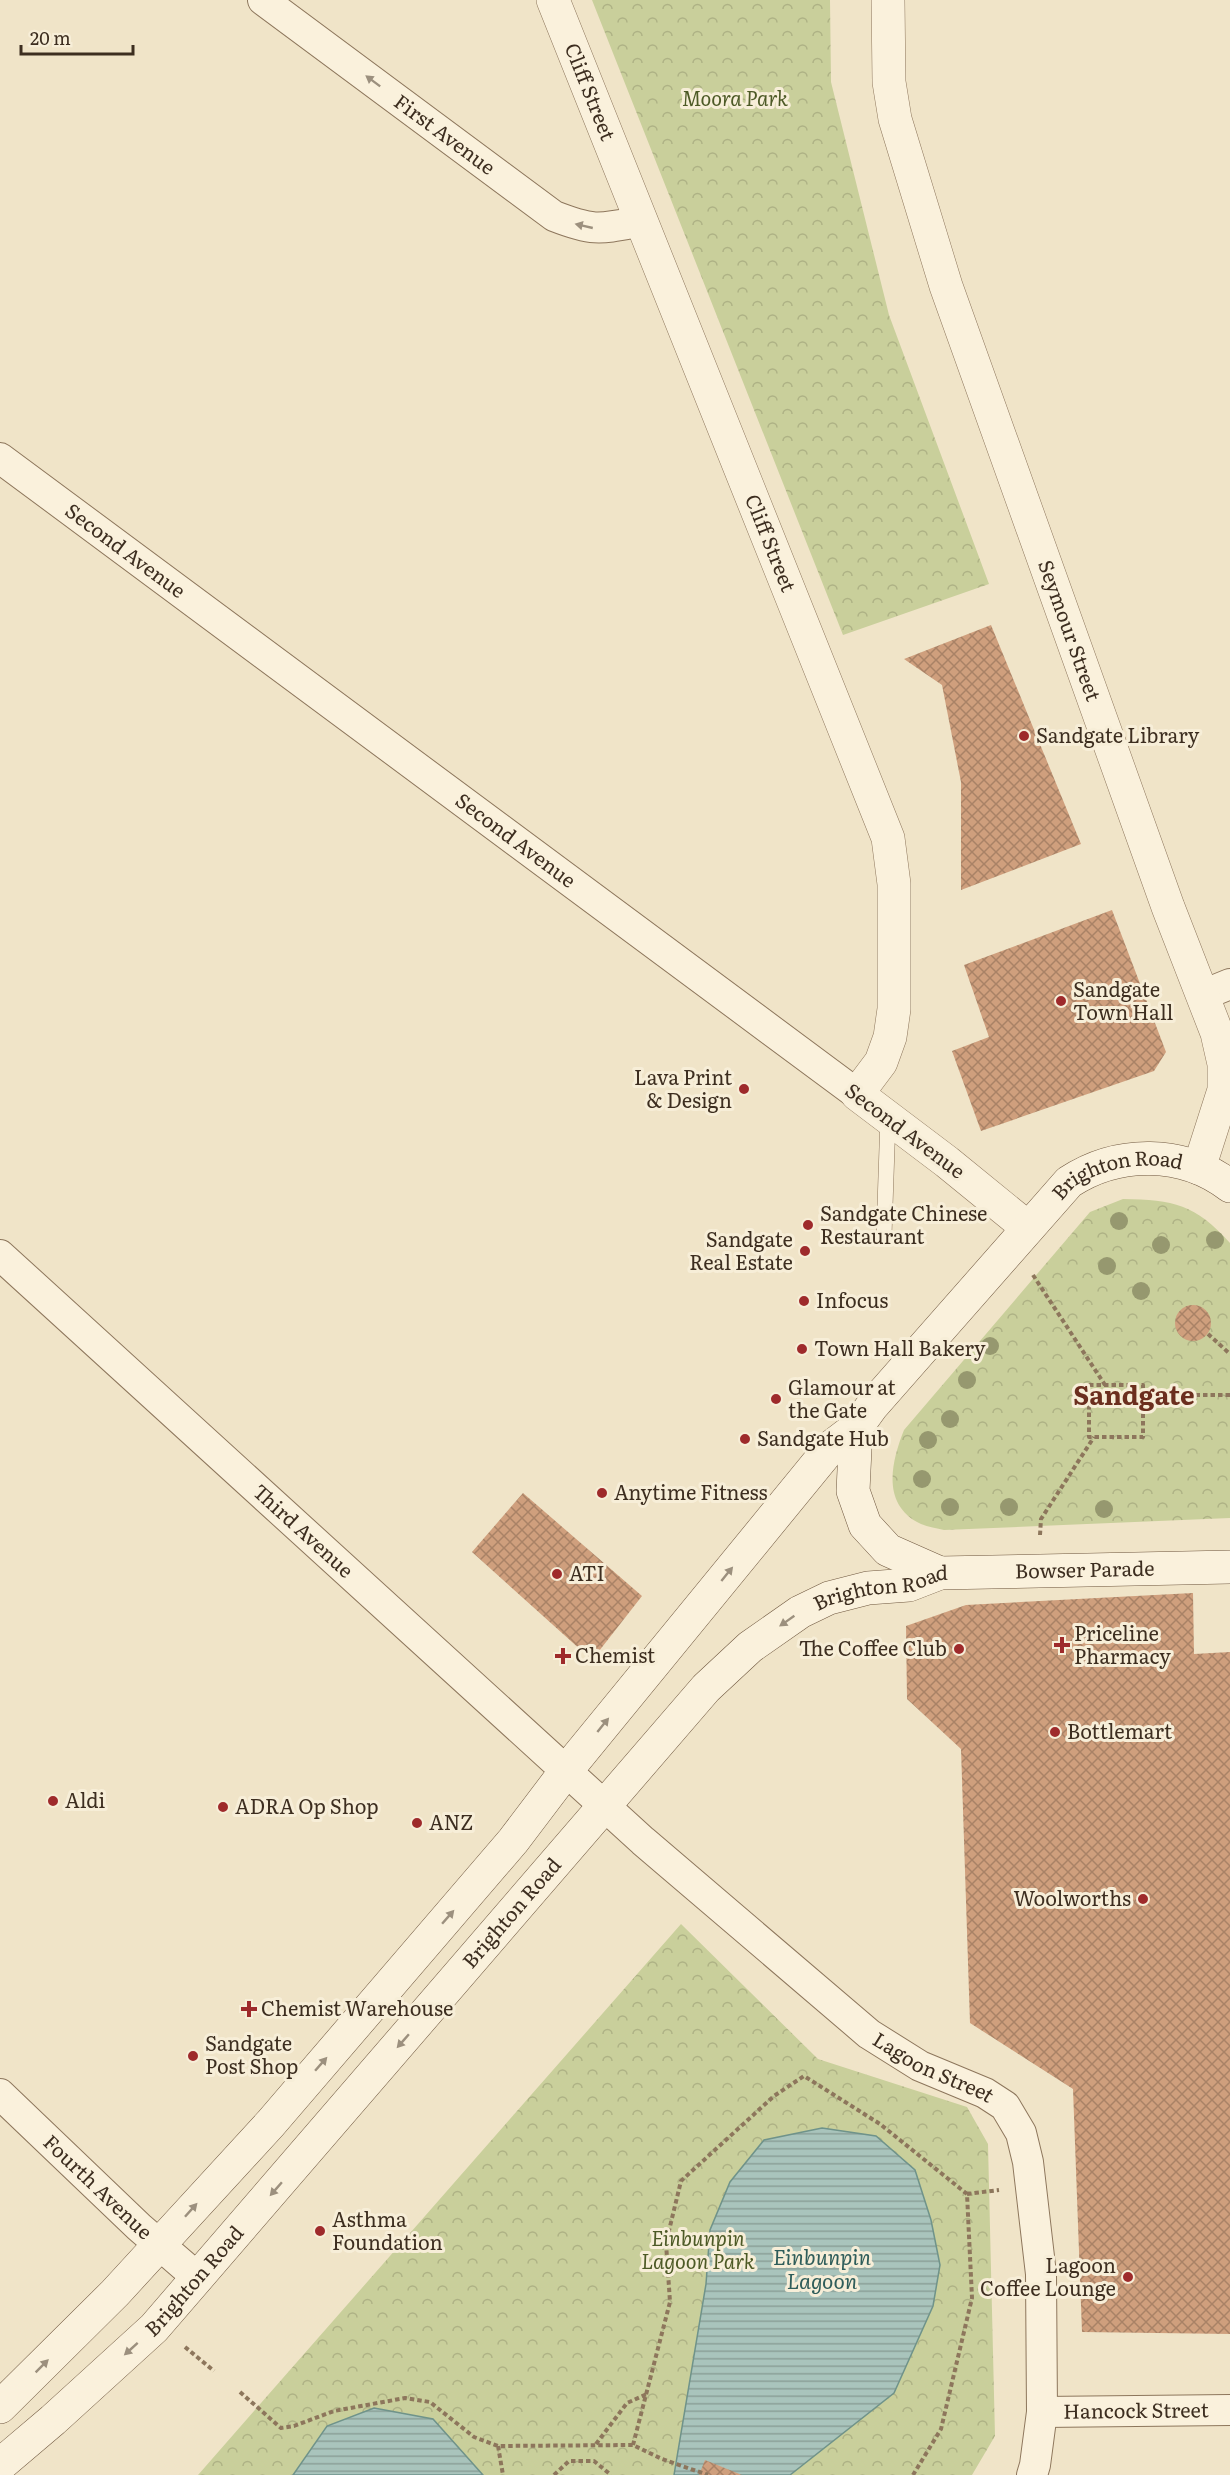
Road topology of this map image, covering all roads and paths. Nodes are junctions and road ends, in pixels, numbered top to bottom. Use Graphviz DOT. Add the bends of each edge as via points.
graph roads {
  1 [pos="263,0"];
  2 [pos="553,0"];
  3 [pos="888,0"];
  4 [pos="642,221"];
  5 [pos="0,458"];
  6 [pos="1217,989"];
  7 [pos="856,1094"];
  8 [pos="888,1118"];
  9 [pos="1200,1168"];
  10 [pos="1230,1186"];
  11 [pos="1028,1228"];
  12 [pos="884,1234"];
  13 [pos="0,1255"];
  14 [pos="1029,1269"];
  15 [pos="1208,1334"];
  16 [pos="1230,1354"];
  17 [pos="1105,1385"];
  18 [pos="1143,1395"];
  19 [pos="1230,1395"];
  20 [pos="856,1428"];
  21 [pos="1094,1437"];
  22 [pos="1040,1545"];
  23 [pos="1230,1567"];
  24 [pos="940,1573"];
  25 [pos="566,1771"];
  26 [pos="606,1806"];
  27 [pos="0,2094"];
  28 [pos="1011,2188"];
  29 [pos="967,2194"];
  30 [pos="159,2244"];
  31 [pos="198,2278"];
  32 [pos="179,2342"];
  33 [pos="214,2371"];
  34 [pos="240,2392"];
  35 [pos="647,2394"];
  36 [pos="0,2407"];
  37 [pos="1230,2410"];
  38 [pos="1042,2412"];
  39 [pos="595,2444"];
  40 [pos="633,2445"];
  41 [pos="498,2446"];
  42 [pos="0,2465"];
  43 [pos="503,2475"];
  44 [pos="554,2475"];
  45 [pos="611,2475"];
  46 [pos="708,2475"];
  47 [pos="913,2475"];
  48 [pos="1032,2475"];
  4 -- 1 [label="street, First Avenue, one-way" via="598,229 554,216"];
  2 -- 4 [label="main road, Cliff Street"];
  3 -- 6 [label="main road, Seymour Street" via="895,119 946,286 1164,896"];
  4 -- 7 [label="main road, Cliff Street" via="888,838 894,884 894,1009 881,1062"];
  5 -- 7 [label="street, Second Avenue"];
  6 -- 9 [label="main road, Seymour Street" via="1217,1033 1224,1064 1224,1090"];
  7 -- 8 [label="main road, Second Avenue"];
  8 -- 11 [label="main road, Second Avenue"];
  8 -- 12 [label="lane"];
  9 -- 10 [label="main road"];
  9 -- 11 [label="main road, Brighton Road" via="1172,1160 1110,1162 1069,1182"];
  11 -- 20 [label="main road, Brighton Road"];
  13 -- 25 [label="street, Third Avenue"];
  14 -- 17 [label="path"];
  15 -- 16 [label="path"];
  17 -- 18 [label="path" via="1143,1385"];
  17 -- 21 [label="path" via="1089,1385 1089,1437"];
  18 -- 19 [label="path"];
  18 -- 21 [label="path" via="1143,1437"];
  20 -- 24 [label="main road, Brighton Road" via="853,1491 865,1525 888,1550"];
  25 -- 20 [label="main road, Brighton Road, one-way" via="831,1447"];
  21 -- 22 [label="path" via="1041,1519"];
  23 -- 24 [label="main road, Bowser Parade"];
  24 -- 26 [label="main road, Brighton Road, one-way" via="909,1585 868,1588 828,1598 800,1612 750,1647 706,1688"];
  25 -- 26 [label="street, Third Avenue"];
  30 -- 25 [label="main road, Brighton Road, one-way" via="271,2123 498,1858"];
  26 -- 31 [label="main road, Brighton Road, one-way"];
  26 -- 38 [label="street, Lagoon Street" via="869,2034 920,2066 985,2093 1005,2106 1021,2133 1033,2188 1041,2274"];
  27 -- 30 [label="street, Fourth Avenue"];
  28 -- 29 [label="path"];
  29 -- 35 [label="path" via="880,2124 804,2076 774,2096 681,2181 666,2243 670,2302"];
  29 -- 47 [label="path" via="972,2298 941,2429"];
  30 -- 31 [label="street, Fourth Avenue"];
  36 -- 30 [label="main road, Brighton Road, one-way"];
  31 -- 42 [label="main road, Brighton Road, one-way" via="154,2328"];
  32 -- 33 [label="path"];
  34 -- 41 [label="path" via="281,2428 334,2411 405,2398 430,2402 474,2437"];
  35 -- 39 [label="path" via="627,2403"];
  35 -- 40 [label="path"];
  37 -- 38 [label="street, Hancock Street"];
  38 -- 48 [label="street, Lagoon Street"];
  39 -- 40 [label="path"];
  39 -- 41 [label="path"];
  40 -- 46 [label="path"];
  41 -- 43 [label="path"];
  44 -- 45 [label="path" via="569,2461 594,2462"];
}
